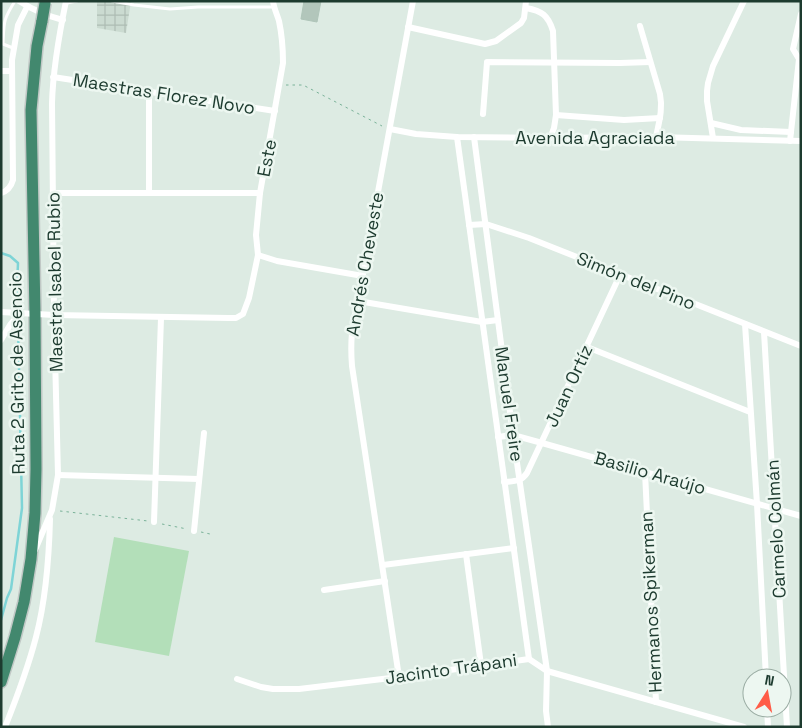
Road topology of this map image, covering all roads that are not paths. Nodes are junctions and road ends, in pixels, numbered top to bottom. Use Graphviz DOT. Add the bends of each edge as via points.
graph roads {
  1 [pos="15,1"];
  2 [pos="19,1"];
  3 [pos="77,1"];
  4 [pos="112,1"];
  5 [pos="413,1"];
  6 [pos="744,1"];
  7 [pos="45,2"];
  8 [pos="66,2"];
  9 [pos="274,4"];
  10 [pos="526,4"];
  11 [pos="27,7"];
  12 [pos="801,14"];
  13 [pos="63,20"];
  14 [pos="640,26"];
  15 [pos="408,27"];
  16 [pos="14,48"];
  17 [pos="554,62"];
  18 [pos="650,62"];
  19 [pos="1,71"];
  20 [pos="12,71"];
  21 [pos="53,77"];
  22 [pos="149,91"];
  23 [pos="276,111"];
  24 [pos="483,114"];
  25 [pos="556,115"];
  26 [pos="660,118"];
  27 [pos="711,123"];
  28 [pos="390,129"];
  29 [pos="791,132"];
  30 [pos="458,137"];
  31 [pos="474,137"];
  32 [pos="656,137"];
  33 [pos="550,138"];
  34 [pos="713,138"];
  35 [pos="790,141"];
  36 [pos="801,141"];
  37 [pos="4,192"];
  38 [pos="54,193"];
  39 [pos="149,193"];
  40 [pos="260,193"];
  41 [pos="486,224"];
  42 [pos="469,225"];
  43 [pos="258,255"];
  44 [pos="620,275"];
  45 [pos="363,276"];
  46 [pos="358,301"];
  47 [pos="1,312"];
  48 [pos="20,313"];
  49 [pos="35,314"];
  50 [pos="54,315"];
  51 [pos="161,318"];
  52 [pos="498,320"];
  53 [pos="482,322"];
  54 [pos="745,324"];
  55 [pos="764,332"];
  56 [pos="1,340"];
  57 [pos="801,346"];
  58 [pos="587,347"];
  59 [pos="750,412"];
  60 [pos="204,433"];
  61 [pos="513,435"];
  62 [pos="498,437"];
  63 [pos="542,442"];
  64 [pos="645,472"];
  65 [pos="58,475"];
  66 [pos="156,478"];
  67 [pos="199,479"];
  68 [pos="520,480"];
  69 [pos="504,482"];
  70 [pos="757,504"];
  71 [pos="775,509"];
  72 [pos="51,512"];
  73 [pos="801,516"];
  74 [pos="154,522"];
  75 [pos="194,531"];
  76 [pos="514,548"];
  77 [pos="466,554"];
  78 [pos="31,559"];
  79 [pos="383,565"];
  80 [pos="385,581"];
  81 [pos="324,590"];
  82 [pos="529,658"];
  83 [pos="481,665"];
  84 [pos="765,668"];
  85 [pos="547,672"];
  86 [pos="399,676"];
  87 [pos="237,679"];
  88 [pos="1,682"];
  89 [pos="656,702"];
  90 [pos="5,727"];
  91 [pos="548,727"];
  92 [pos="744,727"];
  93 [pos="787,727"];
  1 -- 16 [label="lane" via="4,21 3,44"];
  2 -- 11 [label="street"];
  3 -- 8 [label="lane"];
  4 -- 9 [label="lane" via="170,9"];
  5 -- 15 [label="street, Andrés Cheveste"];
  6 -- 27 [label="street" via="708,83 706,91"];
  7 -- 49 [label="highway, Ruta 2 Grito de Asencio, bridge" via="31,110"];
  8 -- 13 [label="street, Maestra Isabel Rubio"];
  9 -- 23 [label="street, Este" via="283,63"];
  10 -- 15 [label="street" via="521,23 496,41 485,44"];
  10 -- 17 [label="street" via="544,14 550,22"];
  11 -- 13 [label="street"];
  11 -- 16 [label="street" via="18,25"];
  12 -- 29 [label="street" via="793,49 799,59"];
  13 -- 21 [label="street, Maestra Isabel Rubio"];
  14 -- 18 [label="street"];
  15 -- 28 [label="street, Andrés Cheveste"];
  16 -- 20 [label="street"];
  17 -- 18 [label="street"];
  17 -- 24 [label="street" via="487,62"];
  17 -- 25 [label="street"];
  18 -- 26 [label="street" via="662,104"];
  19 -- 20 [label="street"];
  20 -- 37 [label="street" via="13,175 12,184"];
  21 -- 22 [label="street, Maestras Florez Novo"];
  21 -- 38 [label="street, Maestra Isabel Rubio"];
  22 -- 23 [label="street, Maestras Florez Novo"];
  22 -- 39 [label="street"];
  23 -- 40 [label="street, Este"];
  25 -- 26 [label="street" via="624,120"];
  25 -- 33 [label="street"];
  26 -- 32 [label="street"];
  27 -- 29 [label="street" via="741,130"];
  27 -- 34 [label="street"];
  28 -- 30 [label="street, Avenida Agraciada"];
  28 -- 45 [label="street, Andrés Cheveste"];
  29 -- 35 [label="street"];
  30 -- 31 [label="street, Avenida Agraciada"];
  30 -- 42 [label="street, Manuel Freire"];
  31 -- 33 [label="street, Avenida Agraciada"];
  31 -- 41 [label="street, Manuel Freire"];
  32 -- 33 [label="street, Avenida Agraciada"];
  32 -- 34 [label="street, Avenida Agraciada"];
  34 -- 35 [label="street, Avenida Agraciada"];
  35 -- 36 [label="street, Avenida Agraciada"];
  38 -- 39 [label="street"];
  38 -- 50 [label="street, Maestra Isabel Rubio"];
  39 -- 40 [label="street"];
  40 -- 43 [label="street, Este" via="256,235"];
  41 -- 42 [label="street, Simón del Pino"];
  41 -- 44 [label="street, Simón del Pino"];
  41 -- 52 [label="street, Manuel Freire"];
  42 -- 53 [label="street, Manuel Freire"];
  43 -- 45 [label="street" via="277,262"];
  43 -- 51 [label="street, Este" via="243,314 236,318"];
  44 -- 54 [label="street, Simón del Pino"];
  44 -- 58 [label="street, Juan Ortíz"];
  45 -- 46 [label="street, Andrés Cheveste"];
  46 -- 53 [label="street"];
  46 -- 79 [label="street, Andrés Cheveste" via="351,334 351,353"];
  47 -- 48 [label="street"];
  48 -- 49 [label="street"];
  48 -- 56 [label="street"];
  49 -- 50 [label="street"];
  49 -- 78 [label="highway, Ruta 2 Grito de Asencio" via="36,468"];
  50 -- 51 [label="street"];
  50 -- 65 [label="street, Maestra Isabel Rubio"];
  51 -- 66 [label="street"];
  52 -- 53 [label="street"];
  52 -- 61 [label="street, Manuel Freire"];
  53 -- 62 [label="street, Manuel Freire"];
  54 -- 55 [label="street, Simón del Pino"];
  54 -- 59 [label="street, Carmelo Colmán"];
  55 -- 57 [label="street, Simón del Pino"];
  55 -- 71 [label="street, Carmelo Colmán"];
  58 -- 59 [label="street"];
  58 -- 63 [label="street, Juan Ortíz"];
  59 -- 70 [label="street, Carmelo Colmán"];
  60 -- 67 [label="street"];
  61 -- 62 [label="street, Basilio Araújo"];
  61 -- 63 [label="street, Basilio Araújo"];
  61 -- 68 [label="street, Manuel Freire"];
  62 -- 69 [label="street, Manuel Freire"];
  63 -- 64 [label="street, Basilio Araújo"];
  63 -- 68 [label="street, Juan Ortíz" via="527,473"];
  64 -- 70 [label="street, Basilio Araújo"];
  64 -- 89 [label="street, Hermanos Spikerman"];
  65 -- 66 [label="street"];
  65 -- 72 [label="street, Maestra Isabel Rubio"];
  66 -- 67 [label="street"];
  66 -- 74 [label="street"];
  67 -- 75 [label="street"];
  68 -- 69 [label="street"];
  68 -- 85 [label="street, Manuel Freire"];
  69 -- 76 [label="street, Manuel Freire"];
  70 -- 71 [label="street, Basilio Araújo"];
  70 -- 84 [label="street, Carmelo Colmán"];
  71 -- 73 [label="street, Basilio Araújo"];
  71 -- 93 [label="street, Carmelo Colmán"];
  72 -- 78 [label="street, Maestra Isabel Rubio"];
  72 -- 90 [label="street" via="44,597 36,636"];
  76 -- 77 [label="street"];
  76 -- 82 [label="street, Manuel Freire"];
  77 -- 79 [label="street"];
  77 -- 83 [label="street"];
  78 -- 88 [label="highway, Ruta 2 Grito de Asencio" via="19,622"];
  79 -- 80 [label="street, Andrés Cheveste"];
  80 -- 81 [label="street"];
  80 -- 86 [label="street, Andrés Cheveste"];
  82 -- 83 [label="street, Jacinto Trápani"];
  82 -- 85 [label="street, Jacinto Trápani"];
  83 -- 86 [label="street, Jacinto Trápani"];
  85 -- 89 [label="street, Jacinto Trápani"];
  85 -- 91 [label="street, Manuel Freire"];
  86 -- 87 [label="street, Jacinto Trápani" via="299,689 261,686"];
  89 -- 92 [label="street, Jacinto Trápani"];
}
